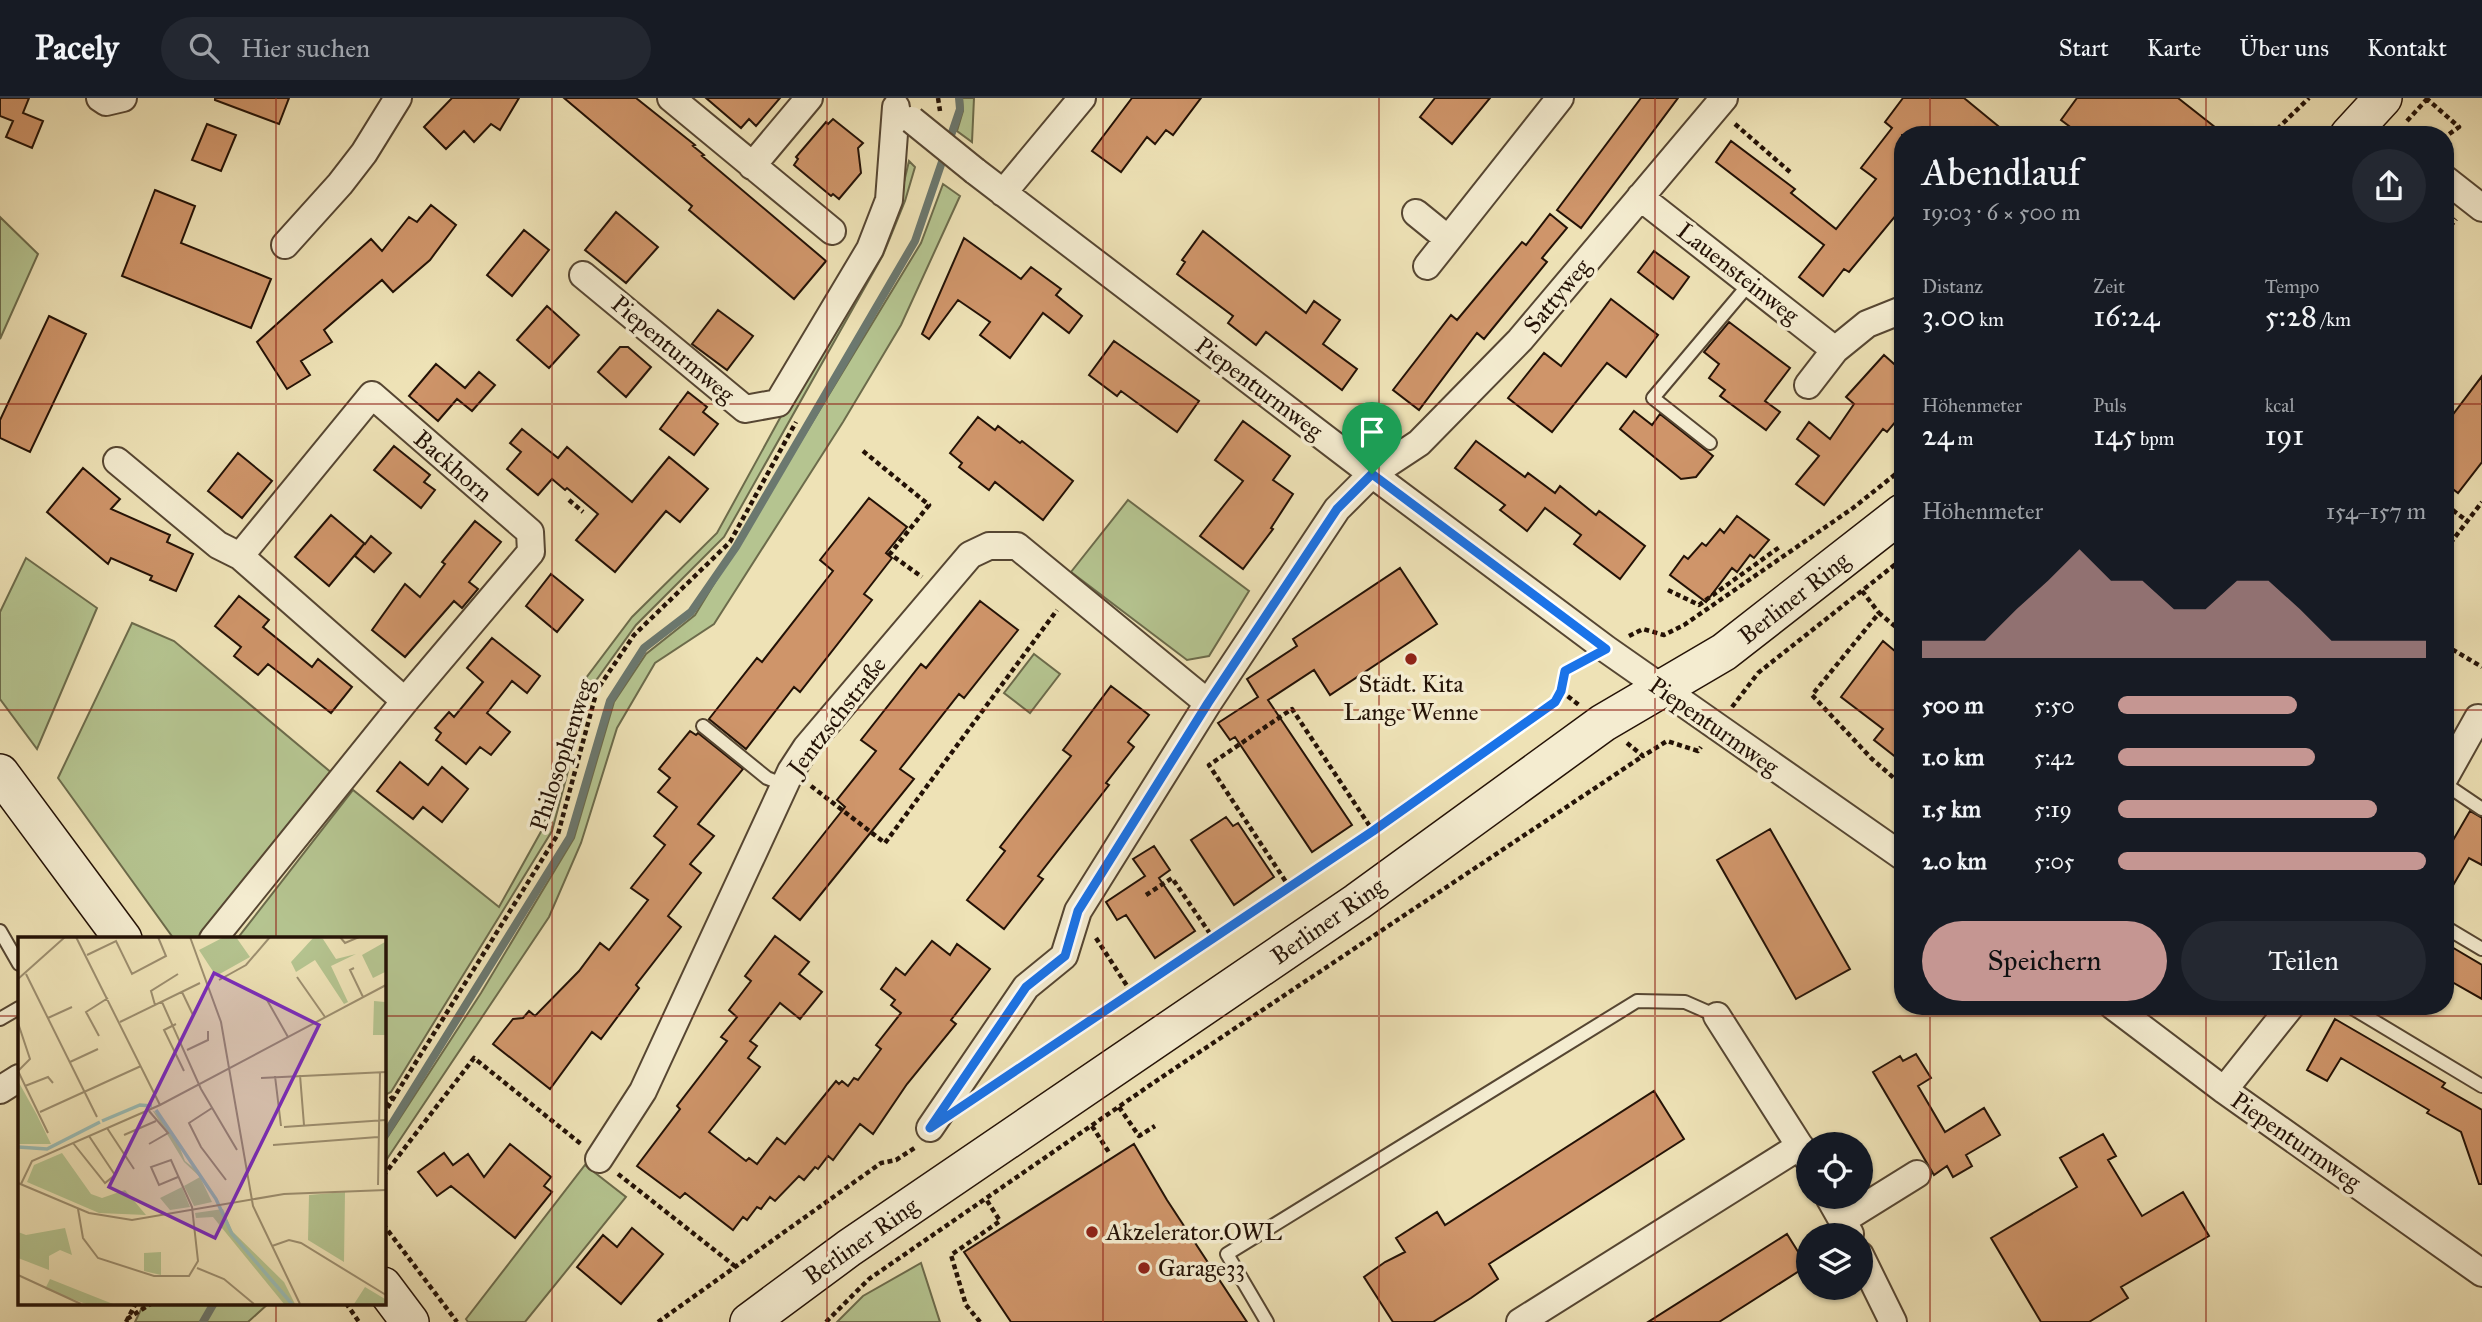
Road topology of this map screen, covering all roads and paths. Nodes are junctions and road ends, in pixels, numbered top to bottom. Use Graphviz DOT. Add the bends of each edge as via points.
graph roads {
  1 [pos="100,98"];
  2 [pos="123,98"];
  3 [pos="398,98"];
  4 [pos="671,98"];
  5 [pos="808,98"];
  6 [pos="1082,98"];
  7 [pos="1560,98"];
  8 [pos="2309,98"];
  9 [pos="2426,98"];
  10 [pos="1720,103"];
  11 [pos="898,108"];
  12 [pos="2396,108"];
  13 [pos="2280,126"];
  14 [pos="2365,126"];
  15 [pos="2454,131"];
  16 [pos="752,166"];
  17 [pos="1790,172"];
  18 [pos="2454,186"];
  19 [pos="1003,193"];
  20 [pos="1640,197"];
  21 [pos="2482,208"];
  22 [pos="1416,213"];
  23 [pos="832,231"];
  24 [pos="1448,239"];
  25 [pos="285,246"];
  26 [pos="1427,266"];
  27 [pos="583,275"];
  28 [pos="1750,283"];
  29 [pos="1894,313"];
  30 [pos="1835,350"];
  31 [pos="1808,385"];
  32 [pos="796,421"];
  33 [pos="1710,443"];
  34 [pos="863,451"];
  35 [pos="117,461"];
  36 [pos="1372,474"];
  37 [pos="1894,475"];
  38 [pos="569,500"];
  39 [pos="2482,502"];
  40 [pos="2454,511"];
  41 [pos="583,512"];
  42 [pos="1894,519"];
  43 [pos="2467,521"];
  44 [pos="2454,538"];
  45 [pos="1781,546"];
  46 [pos="240,556"];
  47 [pos="939,590"];
  48 [pos="1668,590"];
  49 [pos="1071,591"];
  50 [pos="1862,591"];
  51 [pos="1879,613"];
  52 [pos="1894,625"];
  53 [pos="1606,649"];
  54 [pos="2454,650"];
  55 [pos="2482,667"];
  56 [pos="1662,690"];
  57 [pos="405,701"];
  58 [pos="1208,703"];
  59 [pos="2478,718"];
  60 [pos="703,726"];
  61 [pos="1643,756"];
  62 [pos="2454,761"];
  63 [pos="0,773"];
  64 [pos="788,778"];
  65 [pos="1894,778"];
  66 [pos="2454,790"];
  67 [pos="2482,809"];
  68 [pos="1373,831"];
  69 [pos="1894,850"];
  70 [pos="1290,888"];
  71 [pos="1146,895"];
  72 [pos="1078,911"];
  73 [pos="0,931"];
  74 [pos="2454,932"];
  75 [pos="122,937"];
  76 [pos="215,937"];
  77 [pos="1213,938"];
  78 [pos="2482,949"];
  79 [pos="18,962"];
  80 [pos="1131,992"];
  81 [pos="18,1009"];
  82 [pos="2125,1015"];
  83 [pos="2284,1015"];
  84 [pos="2364,1015"];
  85 [pos="1717,1016"];
  86 [pos="0,1019"];
  87 [pos="18,1079"];
  88 [pos="2482,1086"];
  89 [pos="0,1090"];
  90 [pos="986,1090"];
  91 [pos="2224,1090"];
  92 [pos="396,1094"];
  93 [pos="385,1102"];
  94 [pos="1119,1107"];
  95 [pos="385,1112"];
  96 [pos="1092,1126"];
  97 [pos="1155,1126"];
  98 [pos="930,1128"];
  99 [pos="1796,1140"];
  100 [pos="1110,1154"];
  101 [pos="1796,1158"];
  102 [pos="599,1159"];
  103 [pos="385,1173"];
  104 [pos="1917,1174"];
  105 [pos="986,1199"];
  106 [pos="1853,1223"];
  107 [pos="385,1227"];
  108 [pos="736,1267"];
  109 [pos="2482,1273"];
  110 [pos="1873,1281"];
  111 [pos="385,1289"];
  112 [pos="135,1304"];
  113 [pos="151,1304"];
  114 [pos="347,1304"];
  115 [pos="127,1320"];
  116 [pos="359,1322"];
  117 [pos="410,1322"];
  118 [pos="457,1322"];
  119 [pos="658,1322"];
  120 [pos="749,1322"];
  121 [pos="826,1322"];
  122 [pos="980,1322"];
  123 [pos="1268,1322"];
  124 [pos="1520,1322"];
  125 [pos="1893,1322"];
  1 -- 2 [label="street" via="106,102"];
  3 -- 25 [label="street" via="364,153"];
  4 -- 16 [label="street"];
  5 -- 16 [label="street"];
  6 -- 19 [label="street"];
  7 -- 24 [label="street"];
  8 -- 13 [label="path"];
  9 -- 12 [label="path"];
  9 -- 15 [label="path" via="2459,127"];
  10 -- 17 [label="path"];
  10 -- 20 [label="street, Sattyweg"];
  11 -- 19 [label="street, Piepenturmweg, bridge"];
  11 -- 27 [label="street, Piepenturmweg" via="889,200 870,249 778,403 745,409"];
  12 -- 14 [label="main road"];
  16 -- 23 [label="street"];
  18 -- 21 [label="street"];
  19 -- 36 [label="street, Piepenturmweg"];
  20 -- 28 [label="street, Lauensteinweg"];
  20 -- 36 [label="street, Sattyweg" via="1520,340 1419,443"];
  22 -- 24 [label="street"];
  24 -- 26 [label="street"];
  28 -- 30 [label="street, Lauensteinweg"];
  28 -- 33 [label="lane" via="1653,398"];
  29 -- 30 [label="street" via="1867,324"];
  30 -- 31 [label="street"];
  32 -- 92 [label="path, Philosophenweg" via="730,542 634,635 597,690 558,834"];
  34 -- 47 [label="path" via="929,505 890,554"];
  35 -- 46 [label="street" via="218,545"];
  36 -- 53 [label="street, Piepenturmweg"];
  36 -- 58 [label="street, Sattyweg" via="1337,509"];
  37 -- 53 [label="path" via="1684,625 1664,635 1643,629"];
  38 -- 41 [label="path"];
  39 -- 43 [label="path"];
  40 -- 43 [label="path"];
  42 -- 56 [label="main road, Berliner Ring" via="1724,652"];
  43 -- 44 [label="path"];
  45 -- 48 [label="path" via="1699,604"];
  46 -- 57 [label="street"];
  46 -- 57 [label="street, Backhorn" via="372,395 530,532 531,552"];
  47 -- 49 [label="street, Jentzschstraße" via="970,555 989,546 1017,547"];
  47 -- 64 [label="street, Jentzschstraße" via="806,748"];
  49 -- 58 [label="street, Jentzschstraße"];
  49 -- 64 [label="path" via="885,843"];
  50 -- 51 [label="path"];
  51 -- 52 [label="path"];
  51 -- 65 [label="path" via="1812,695"];
  53 -- 56 [label="street, Piepenturmweg"];
  53 -- 68 [label="path" via="1565,671 1555,702"];
  54 -- 55 [label="path"];
  56 -- 69 [label="street, Piepenturmweg"];
  56 -- 120 [label="main road, Berliner Ring" via="1603,723 1357,902 849,1248"];
  57 -- 76 [label="street, Backhorn"];
  58 -- 72 [label="street, Sattyweg"];
  59 -- 62 [label="street"];
  60 -- 64 [label="lane" via="767,778"];
  61 -- 94 [label="path"];
  63 -- 75 [label="main road"];
  64 -- 102 [label="street, Jentzschstraße" via="643,1091"];
  66 -- 67 [label="lane"];
  68 -- 70 [label="path"];
  68 -- 70 [label="path" via="1292,709 1209,765"];
  70 -- 77 [label="path"];
  71 -- 77 [label="path" via="1172,878"];
  72 -- 80 [label="path"];
  72 -- 98 [label="street, Sattyweg" via="1065,956 1026,987"];
  73 -- 79 [label="lane"];
  74 -- 78 [label="lane"];
  77 -- 80 [label="path"];
  80 -- 90 [label="path"];
  81 -- 86 [label="lane"];
  82 -- 91 [label="street, Piepenturmweg"];
  83 -- 91 [label="street"];
  84 -- 88 [label="lane"];
  85 -- 99 [label="street"];
  85 -- 123 [label="lane" via="1685,1002 1637,1001 1227,1254"];
  87 -- 89 [label="street"];
  91 -- 109 [label="street, Piepenturmweg"];
  92 -- 93 [label="path"];
  92 -- 95 [label="path, Philosophenweg"];
  94 -- 96 [label="path"];
  94 -- 97 [label="path" via="1139,1136"];
  96 -- 100 [label="path"];
  96 -- 105 [label="path"];
  98 -- 108 [label="path" via="926,1141 896,1160 881,1163"];
  101 -- 124 [label="street"];
  102 -- 103 [label="path" via="474,1058"];
  102 -- 108 [label="path"];
  104 -- 106 [label="street"];
  105 -- 121 [label="path" via="869,1279"];
  105 -- 122 [label="path" via="1000,1222 951,1255 965,1305"];
  107 -- 118 [label="path"];
  108 -- 119 [label="path"];
  110 -- 125 [label="street"];
  111 -- 117 [label="main road"];
  112 -- 115 [label="path"];
  113 -- 115 [label="path"];
  114 -- 116 [label="path"];
}
